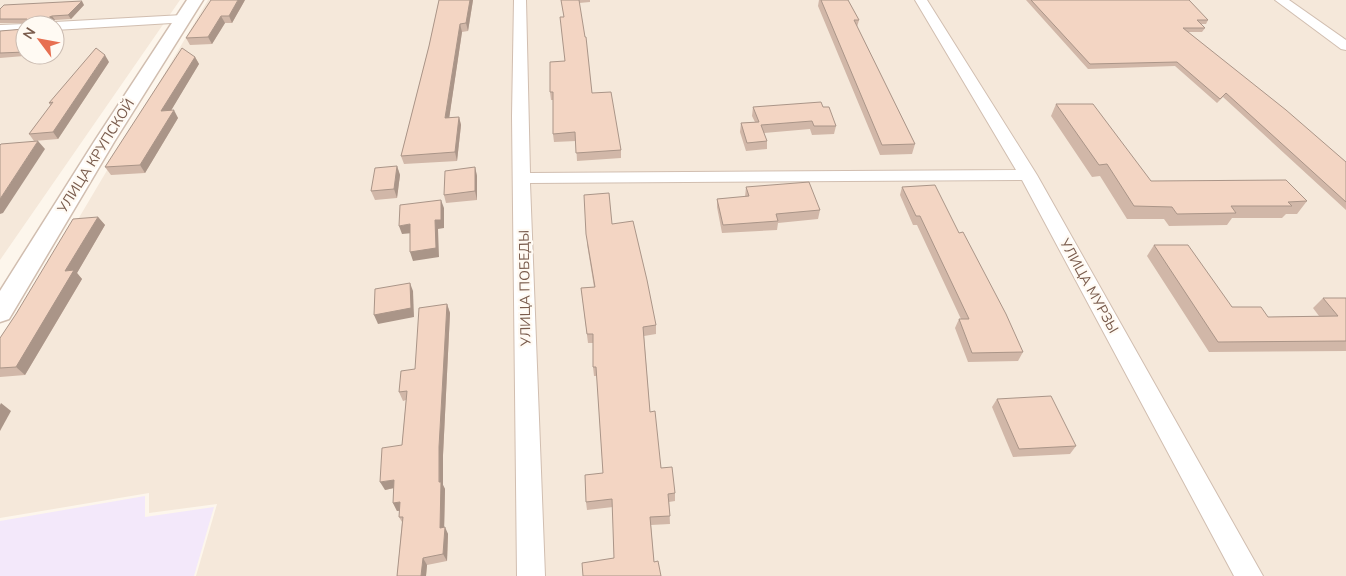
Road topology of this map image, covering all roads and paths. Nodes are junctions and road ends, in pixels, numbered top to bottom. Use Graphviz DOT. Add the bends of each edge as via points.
graph roads {
  1 [pos="195,0"];
  2 [pos="520,0"];
  3 [pos="920,0"];
  4 [pos="1280,0"];
  5 [pos="183,19"];
  6 [pos="65,25"];
  7 [pos="15,28"];
  8 [pos="0,29"];
  9 [pos="1346,46"];
  10 [pos="1028,175"];
  11 [pos="523,178"];
  12 [pos="0,312"];
  13 [pos="531,576"];
  14 [pos="1249,576"];
  1 -- 5 [label="street, УЛИЦА КРУПСКОЙ"];
  2 -- 11 [label="street, УЛИЦА ПОБЕДЫ"];
  3 -- 10 [label="street, УЛИЦА МУРЗЫ"];
  4 -- 9 [label="street"];
  5 -- 6 [label="street"];
  5 -- 12 [label="street, УЛИЦА КРУПСКОЙ"];
  7 -- 8 [label="street"];
  10 -- 11 [label="street"];
  10 -- 14 [label="street, УЛИЦА МУРЗЫ"];
  11 -- 13 [label="street, УЛИЦА ПОБЕДЫ"];
}
